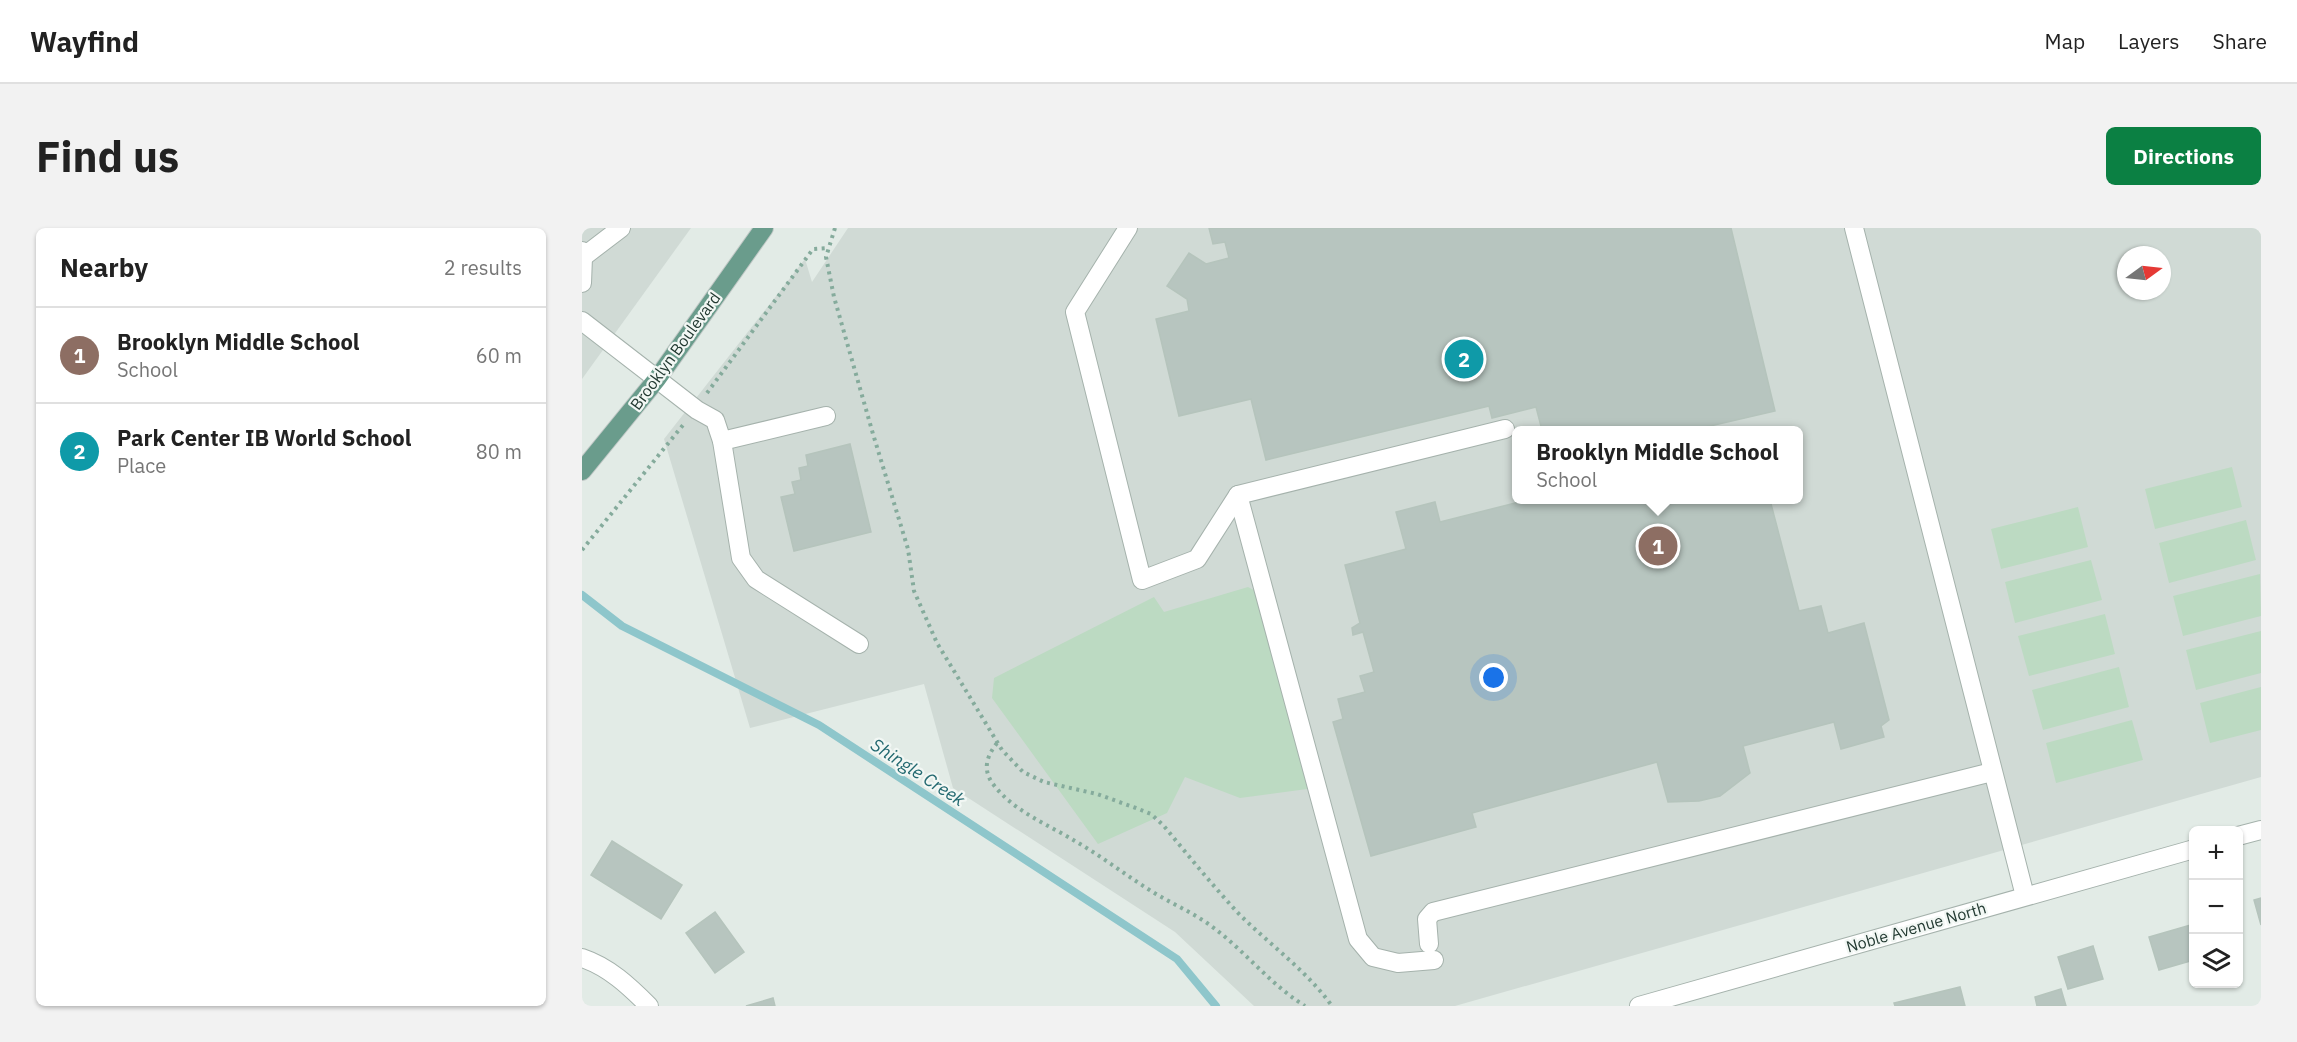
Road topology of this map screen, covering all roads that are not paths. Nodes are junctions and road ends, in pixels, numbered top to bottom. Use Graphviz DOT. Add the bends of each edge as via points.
graph roads {
  1 [pos="621,228"];
  2 [pos="764,228"];
  3 [pos="1128,228"];
  4 [pos="1854,228"];
  5 [pos="583,254"];
  6 [pos="582,283"];
  7 [pos="582,321"];
  8 [pos="657,379"];
  9 [pos="826,416"];
  10 [pos="1505,429"];
  11 [pos="722,441"];
  12 [pos="582,471"];
  13 [pos="1238,495"];
  14 [pos="859,644"];
  15 [pos="1992,771"];
  16 [pos="2261,830"];
  17 [pos="2243,835"];
  18 [pos="2189,850"];
  19 [pos="2025,896"];
  20 [pos="582,958"];
  21 [pos="1671,1002"];
  22 [pos="649,1006"];
  23 [pos="1639,1006"];
  1 -- 5 [label="street"];
  2 -- 8 [label="main road, Brooklyn Boulevard"];
  3 -- 13 [label="street" via="1074,312 1142,580 1197,560"];
  4 -- 15 [label="street"];
  5 -- 6 [label="street"];
  7 -- 8 [label="street"];
  8 -- 11 [label="street" via="715,420"];
  8 -- 12 [label="main road, Brooklyn Boulevard"];
  9 -- 11 [label="street"];
  10 -- 13 [label="street"];
  11 -- 14 [label="street" via="741,558 756,579"];
  13 -- 15 [label="street" via="1358,939 1373,957 1398,963 1431,952 1426,919 1433,912"];
  15 -- 19 [label="street"];
  16 -- 17 [label="street"];
  18 -- 19 [label="street, Noble Avenue North"];
  19 -- 21 [label="street, Noble Avenue North"];
  20 -- 22 [label="street" via="625,981"];
  21 -- 23 [label="street, Noble Avenue North"];
}
